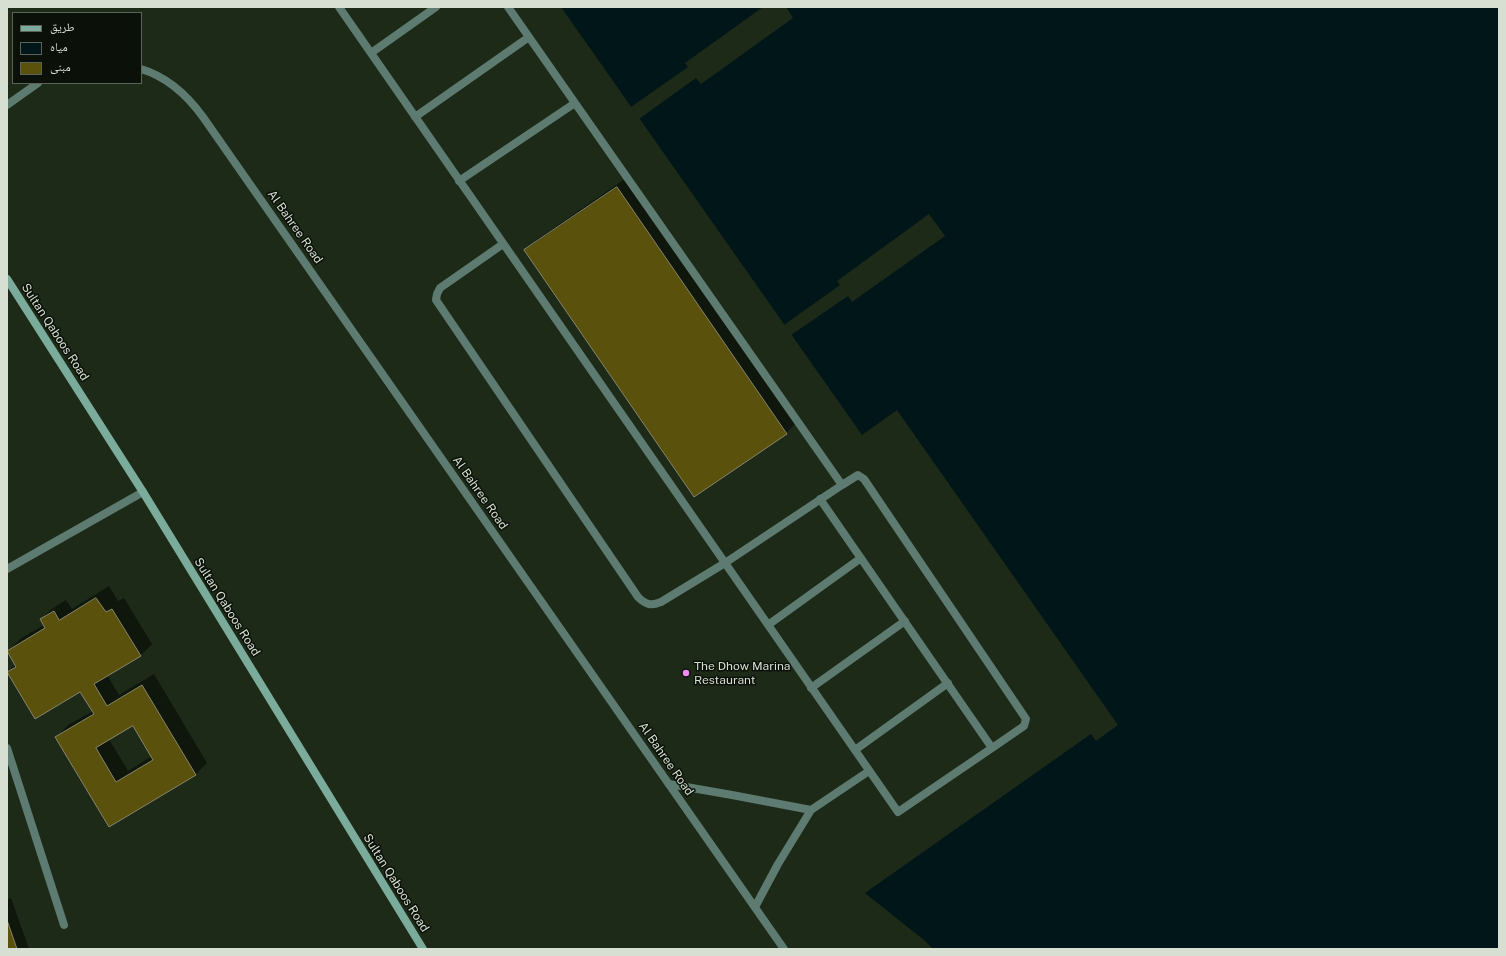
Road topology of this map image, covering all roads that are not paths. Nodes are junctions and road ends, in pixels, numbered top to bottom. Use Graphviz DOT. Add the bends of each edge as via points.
graph roads {
  1 [pos="339,7"];
  2 [pos="436,7"];
  3 [pos="508,7"];
  4 [pos="529,37"];
  5 [pos="371,53"];
  6 [pos="142,69"];
  7 [pos="37,84"];
  8 [pos="575,103"];
  9 [pos="7,105"];
  10 [pos="415,116"];
  11 [pos="459,181"];
  12 [pos="503,244"];
  13 [pos="7,280"];
  14 [pos="842,485"];
  15 [pos="142,492"];
  16 [pos="820,499"];
  17 [pos="861,558"];
  18 [pos="725,563"];
  19 [pos="7,569"];
  20 [pos="905,621"];
  21 [pos="768,625"];
  22 [pos="948,683"];
  23 [pos="811,688"];
  24 [pos="7,748"];
  25 [pos="992,748"];
  26 [pos="855,750"];
  27 [pos="869,770"];
  28 [pos="669,784"];
  29 [pos="811,810"];
  30 [pos="754,907"];
  31 [pos="64,925"];
  32 [pos="423,949"];
  33 [pos="784,949"];
  1 -- 5 [label="street"];
  2 -- 5 [label="street"];
  3 -- 4 [label="street"];
  4 -- 8 [label="street"];
  4 -- 10 [label="street"];
  5 -- 10 [label="street"];
  6 -- 28 [label="street, Al Bahree Road" via="176,87 204,116"];
  7 -- 9 [label="street"];
  8 -- 11 [label="street"];
  8 -- 14 [label="street"];
  10 -- 11 [label="street"];
  11 -- 12 [label="street"];
  12 -- 18 [label="street"];
  12 -- 18 [label="street" via="440,288 436,300 638,597 644,604 653,605 661,602"];
  13 -- 15 [label="main road, Sultan Qaboos Road"];
  14 -- 16 [label="street"];
  14 -- 25 [label="street" via="858,475 864,479 1026,719 1024,726"];
  15 -- 19 [label="street"];
  15 -- 32 [label="main road, Sultan Qaboos Road"];
  16 -- 17 [label="street"];
  16 -- 18 [label="street"];
  17 -- 20 [label="street"];
  17 -- 21 [label="street"];
  18 -- 21 [label="street"];
  20 -- 22 [label="street"];
  20 -- 23 [label="street"];
  21 -- 23 [label="street"];
  22 -- 25 [label="street"];
  22 -- 26 [label="street"];
  23 -- 26 [label="street"];
  24 -- 31 [label="street"];
  25 -- 27 [label="street" via="898,812"];
  26 -- 27 [label="street"];
  27 -- 29 [label="street"];
  28 -- 29 [label="street"];
  28 -- 30 [label="street, Al Bahree Road"];
  29 -- 30 [label="street"];
  30 -- 33 [label="street, Al Bahree Road"];
}
